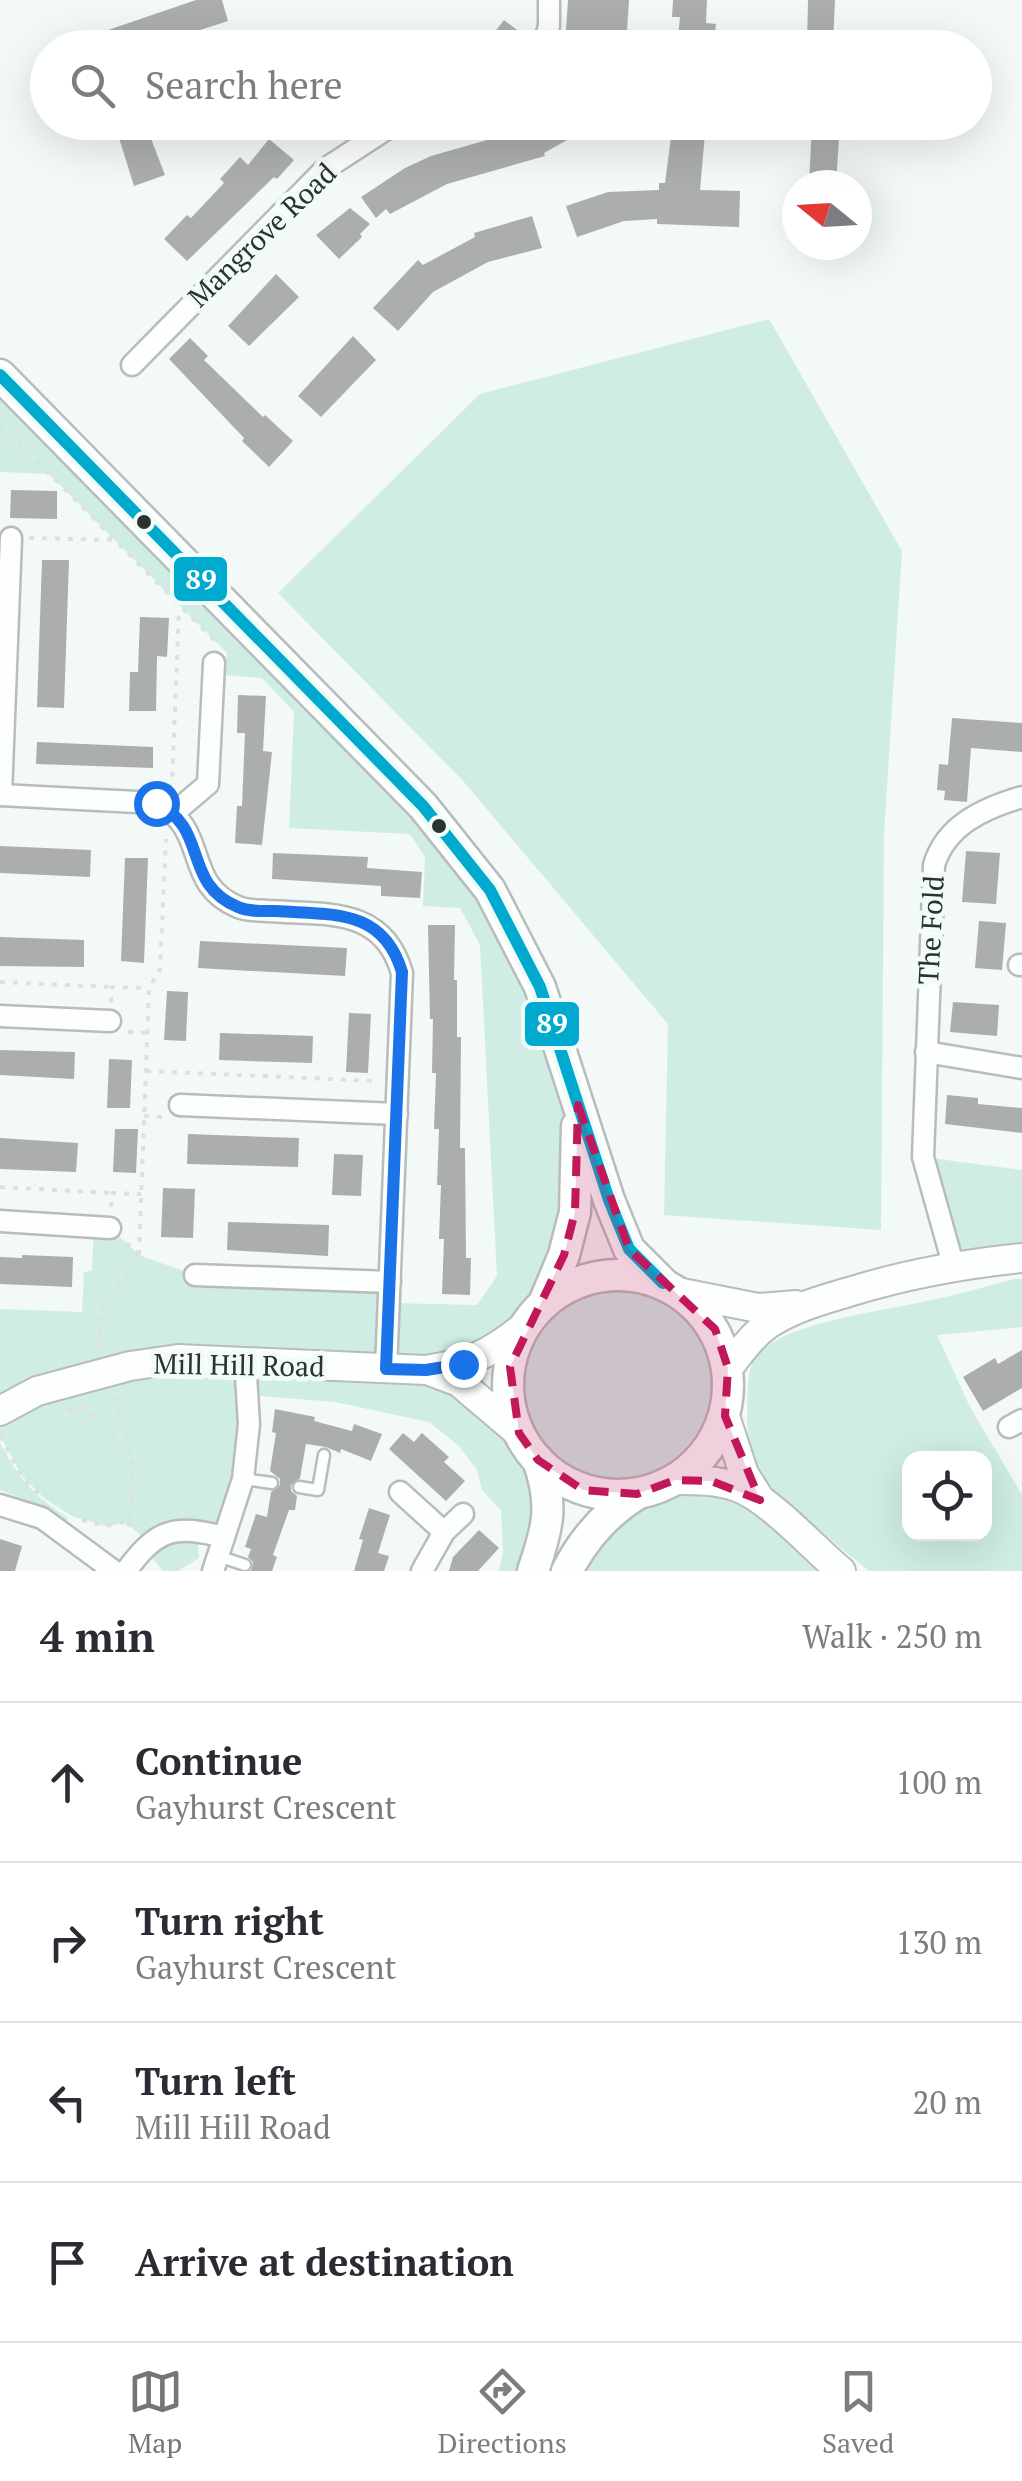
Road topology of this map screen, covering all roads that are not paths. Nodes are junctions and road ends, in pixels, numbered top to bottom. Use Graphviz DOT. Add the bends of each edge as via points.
graph roads {
  1 [pos="549,0"];
  2 [pos="548,30"];
  3 [pos="370,140"];
  4 [pos="132,364"];
  5 [pos="0,375"];
  6 [pos="10,538"];
  7 [pos="221,658"];
  8 [pos="0,794"];
  9 [pos="1022,797"];
  10 [pos="166,808"];
  11 [pos="0,1016"];
  12 [pos="110,1021"];
  13 [pos="926,1052"];
  14 [pos="1022,1068"];
  15 [pos="180,1104"];
  16 [pos="578,1104"];
  17 [pos="397,1114"];
  18 [pos="0,1221"];
  19 [pos="110,1228"];
  20 [pos="1022,1258"];
  21 [pos="953,1264"];
  22 [pos="196,1275"];
  23 [pos="390,1282"];
  24 [pos="673,1288"];
  25 [pos="807,1304"];
  26 [pos="535,1314"];
  27 [pos="245,1360"];
  28 [pos="728,1368"];
  29 [pos="386,1369"];
  30 [pos="426,1370"];
  31 [pos="725,1416"];
  32 [pos="5,1421"];
  33 [pos="520,1433"];
  34 [pos="324,1454"];
  35 [pos="538,1460"];
  36 [pos="243,1479"];
  37 [pos="675,1480"];
  38 [pos="272,1483"];
  39 [pos="298,1487"];
  40 [pos="400,1492"];
  41 [pos="637,1494"];
  42 [pos="760,1500"];
  43 [pos="0,1505"];
  44 [pos="463,1514"];
  45 [pos="444,1532"];
  46 [pos="218,1554"];
  47 [pos="246,1565"];
  48 [pos="114,1571"];
  49 [pos="126,1571"];
  50 [pos="422,1571"];
  51 [pos="533,1571"];
  52 [pos="567,1571"];
  53 [pos="841,1571"];
  1 -- 2 [label="street"];
  3 -- 4 [label="street, Mangrove Road" via="325,169"];
  5 -- 16 [label="main road" via="457,844 490,890 540,987"];
  6 -- 8 [label="street"];
  7 -- 10 [label="street" via="208,784"];
  8 -- 10 [label="street"];
  9 -- 13 [label="street, The Fold" via="989,807 940,846"];
  10 -- 17 [label="street" via="191,838 200,873 217,896 241,909 345,916 372,927 395,950 402,972"];
  11 -- 12 [label="street"];
  13 -- 14 [label="street"];
  13 -- 21 [label="street, The Fold" via="924,1157"];
  15 -- 17 [label="street"];
  16 -- 24 [label="main road" via="629,1249"];
  16 -- 26 [label="main road" via="575,1212 564,1255"];
  17 -- 23 [label="street"];
  18 -- 19 [label="street"];
  20 -- 21 [label="street"];
  21 -- 25 [label="street"];
  22 -- 23 [label="street"];
  23 -- 29 [label="street"];
  24 -- 25 [label="street" via="758,1308"];
  24 -- 26 [label="main road" via="622,1274 580,1280"];
  24 -- 28 [label="main road" via="715,1330"];
  25 -- 28 [label="street" via="768,1324"];
  26 -- 30 [label="street, Mill Hill Road" via="492,1352"];
  26 -- 33 [label="main road" via="515,1345 508,1390"];
  27 -- 29 [label="street, Mill Hill Road"];
  27 -- 32 [label="street, Mill Hill Road" via="130,1366 37,1391"];
  27 -- 36 [label="street" via="249,1424"];
  28 -- 31 [label="main road"];
  29 -- 30 [label="street, Mill Hill Road"];
  30 -- 33 [label="street, Mill Hill Road" via="459,1382"];
  31 -- 37 [label="main road" via="706,1453"];
  31 -- 42 [label="street"];
  33 -- 35 [label="main road"];
  34 -- 39 [label="lane" via="318,1490"];
  35 -- 41 [label="main road" via="583,1490"];
  35 -- 51 [label="main road" via="548,1489 548,1522"];
  36 -- 38 [label="lane"];
  36 -- 46 [label="street"];
  37 -- 41 [label="main road"];
  37 -- 42 [label="street" via="712,1481"];
  40 -- 45 [label="street"];
  41 -- 52 [label="main road" via="589,1534"];
  42 -- 53 [label="street"];
  43 -- 48 [label="street" via="42,1518"];
  44 -- 45 [label="street"];
  45 -- 50 [label="street"];
  46 -- 47 [label="lane"];
  46 -- 49 [label="street" via="190,1528 168,1532 149,1542"];
}
